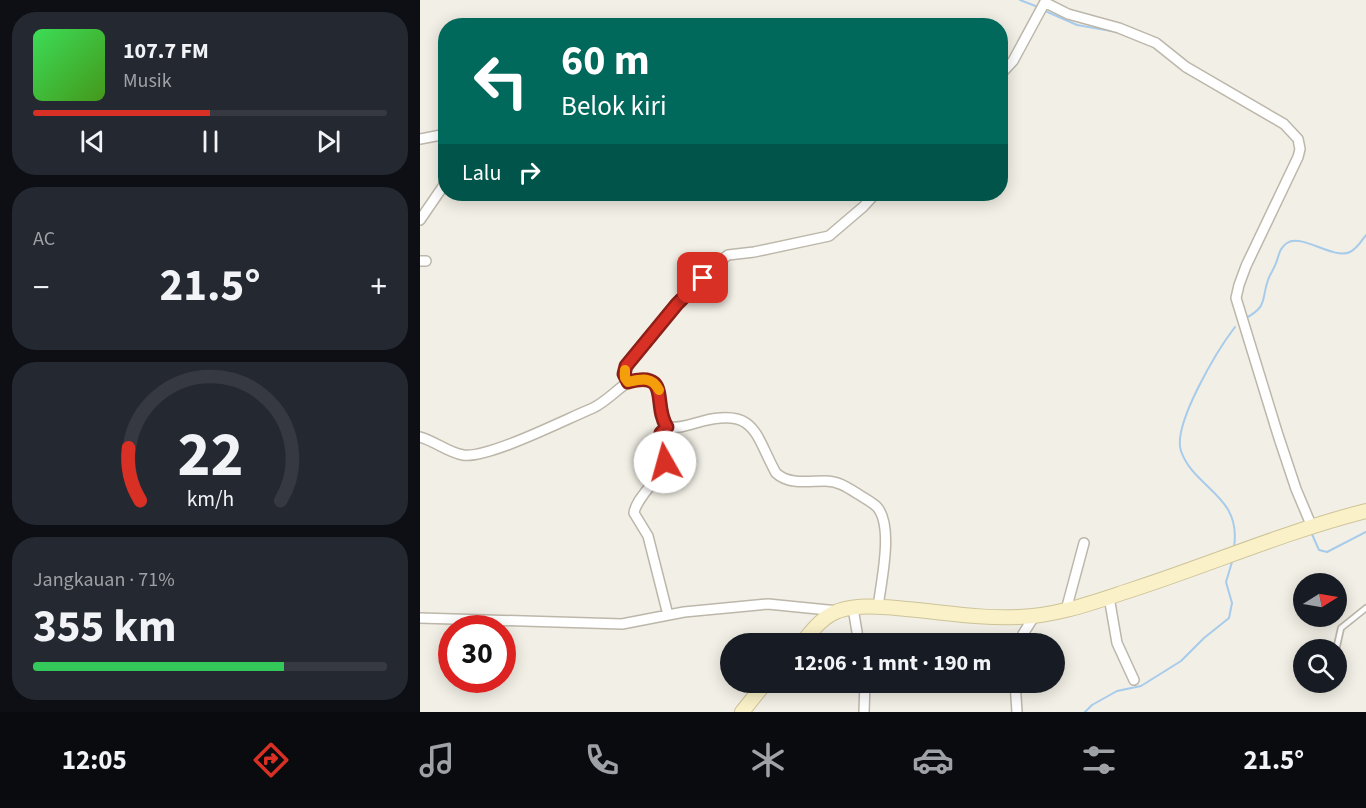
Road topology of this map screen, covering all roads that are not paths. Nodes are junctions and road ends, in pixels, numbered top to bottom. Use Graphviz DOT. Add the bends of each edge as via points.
graph roads {
  1 [pos="1046,1"];
  2 [pos="1008,67"];
  3 [pos="438,136"];
  4 [pos="420,139"];
  5 [pos="438,194"];
  6 [pos="869,201"];
  7 [pos="420,220"];
  8 [pos="628,382"];
  9 [pos="667,427"];
  10 [pos="420,437"];
  11 [pos="1366,511"];
  12 [pos="1312,527"];
  13 [pos="1084,543"];
  14 [pos="1109,597"];
  15 [pos="878,607"];
  16 [pos="853,608"];
  17 [pos="1366,608"];
  18 [pos="1066,610"];
  19 [pos="839,611"];
  20 [pos="668,615"];
  21 [pos="1035,615"];
  22 [pos="420,618"];
  23 [pos="811,633"];
  24 [pos="857,633"];
  25 [pos="1024,633"];
  26 [pos="1338,639"];
  27 [pos="1134,680"];
  28 [pos="757,693"];
  29 [pos="865,693"];
  30 [pos="1016,693"];
  31 [pos="742,712"];
  32 [pos="864,712"];
  33 [pos="1017,712"];
  1 -- 2 [label="street"];
  1 -- 12 [label="street" via="1068,14 1156,43 1186,67 1284,124 1298,139 1298,157 1246,266 1236,298 1278,435"];
  3 -- 4 [label="street"];
  5 -- 7 [label="street"];
  6 -- 8 [label="street" via="829,236 734,254 722,260 677,304 626,366"];
  8 -- 9 [label="street" via="646,379 655,384"];
  8 -- 10 [label="street" via="602,404 477,455 454,453"];
  9 -- 15 [label="street" via="735,417 755,432 782,478 834,481 876,506 886,535"];
  9 -- 20 [label="street" via="661,433 665,462 634,513 648,536"];
  11 -- 12 [label="main road"];
  12 -- 14 [label="main road"];
  13 -- 18 [label="street"];
  14 -- 18 [label="main road"];
  14 -- 27 [label="street" via="1117,643"];
  15 -- 16 [label="main road"];
  15 -- 21 [label="main road" via="995,617"];
  16 -- 19 [label="main road"];
  16 -- 24 [label="street"];
  17 -- 26 [label="lane" via="1341,628"];
  18 -- 21 [label="main road"];
  19 -- 20 [label="street" via="768,604"];
  19 -- 23 [label="main road"];
  20 -- 22 [label="street" via="622,624"];
  21 -- 25 [label="street"];
  28 -- 31 [label="main road"];
  29 -- 32 [label="street"];
  30 -- 33 [label="street"];
}
